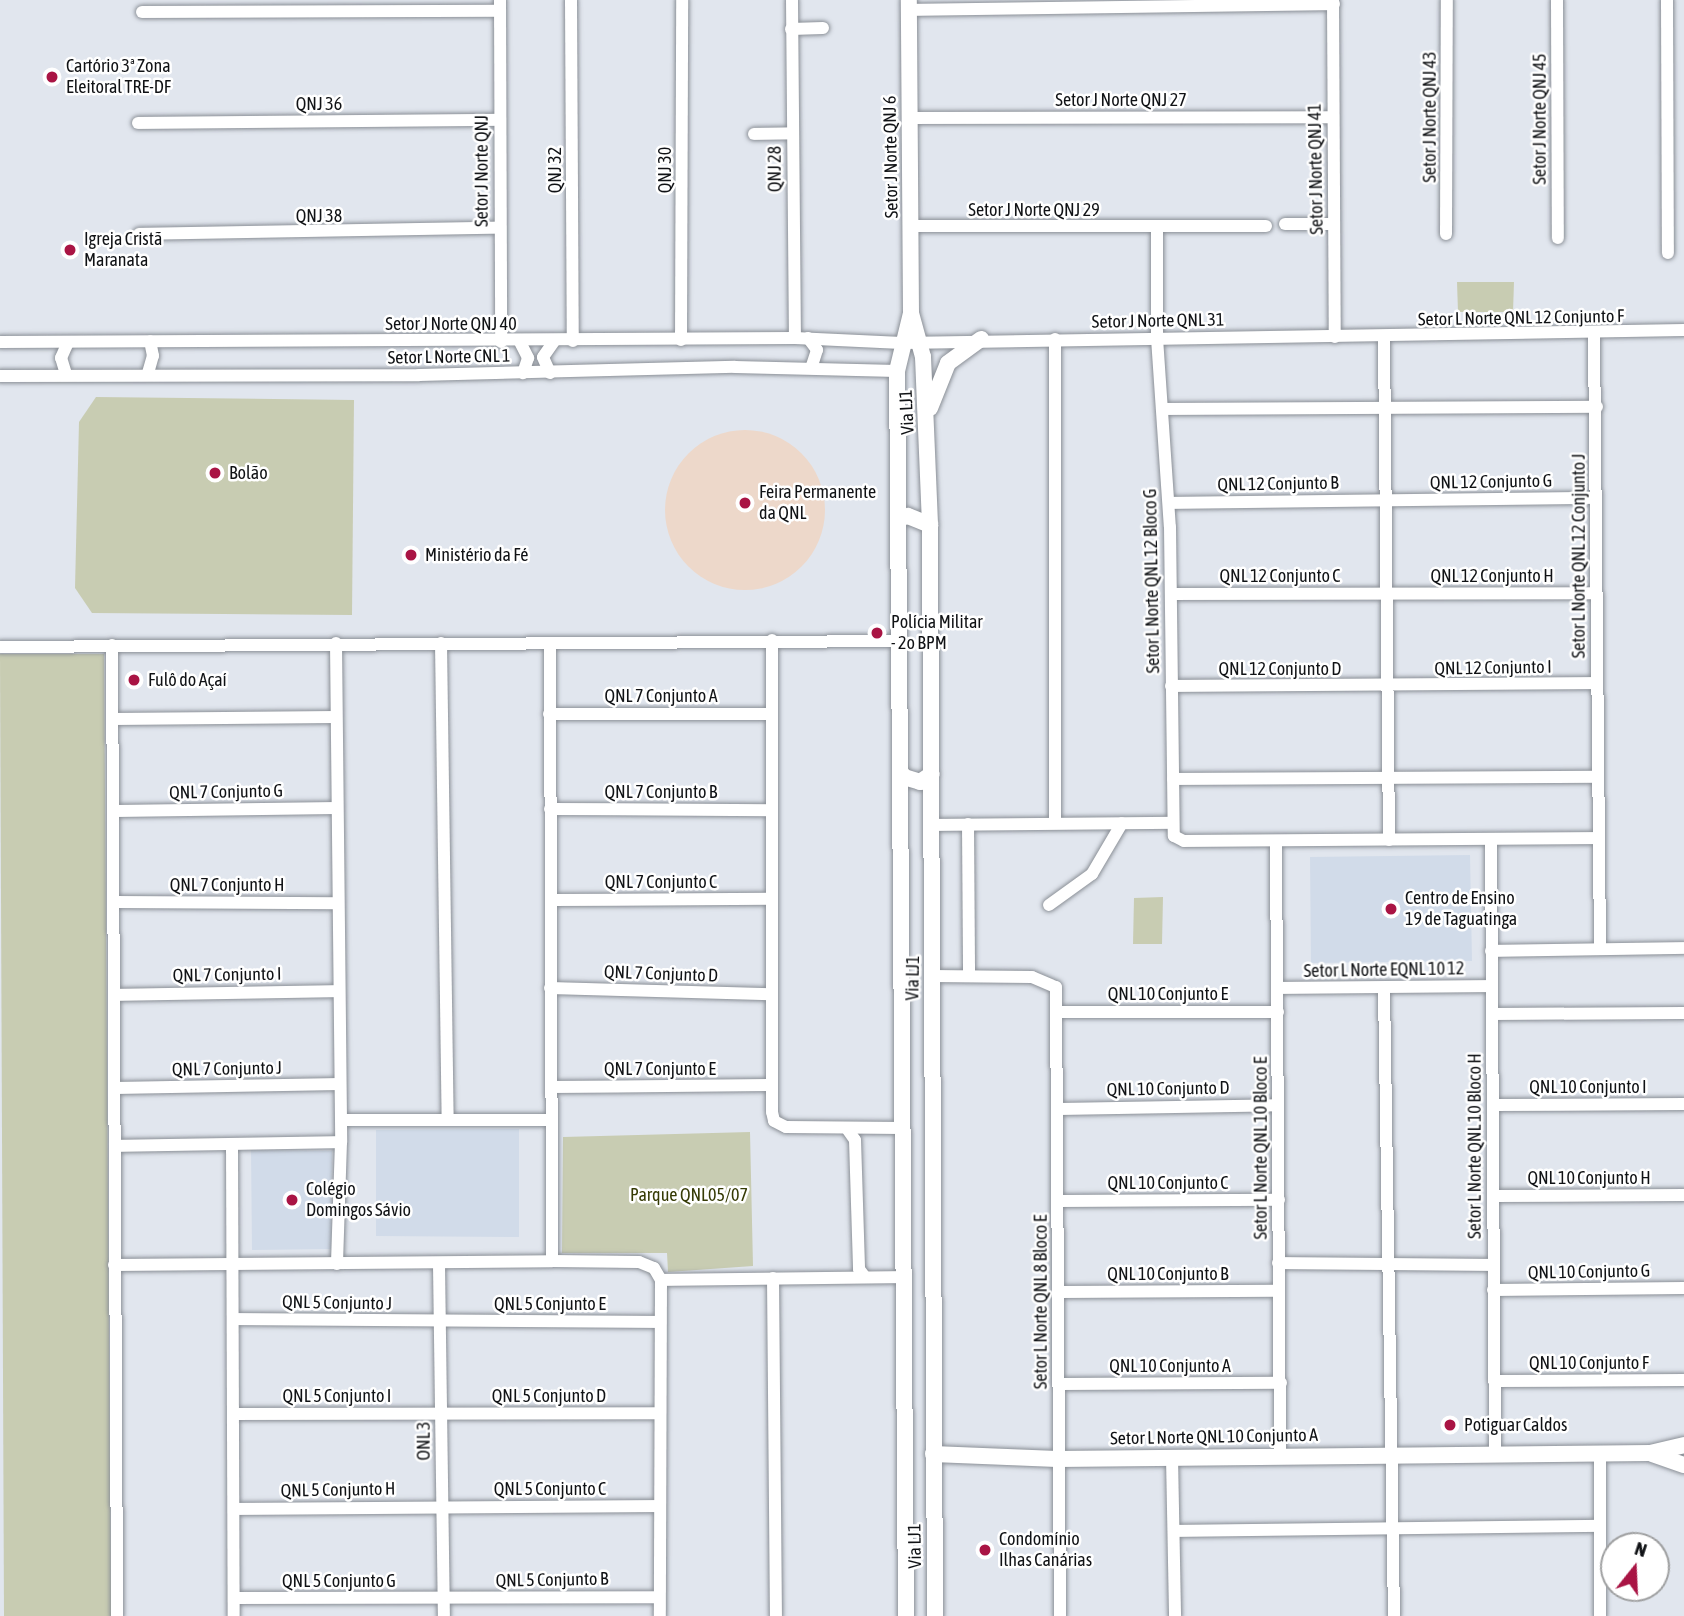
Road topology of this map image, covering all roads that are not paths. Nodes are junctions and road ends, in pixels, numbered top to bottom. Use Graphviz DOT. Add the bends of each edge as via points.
graph roads {
  1 [pos="571,0"];
  2 [pos="682,0"];
  3 [pos="792,0"];
  4 [pos="1447,0"];
  5 [pos="1557,0"];
  6 [pos="1667,0"];
  7 [pos="1334,2"];
  8 [pos="500,5"];
  9 [pos="909,5"];
  10 [pos="142,12"];
  11 [pos="823,28"];
  12 [pos="791,29"];
  13 [pos="1333,117"];
  14 [pos="910,118"];
  15 [pos="500,120"];
  16 [pos="138,122"];
  17 [pos="1669,123"];
  18 [pos="1684,123"];
  19 [pos="793,133"];
  20 [pos="754,134"];
  21 [pos="1285,224"];
  22 [pos="1334,224"];
  23 [pos="912,226"];
  24 [pos="1266,226"];
  25 [pos="499,228"];
  26 [pos="1157,228"];
  27 [pos="139,233"];
  28 [pos="1446,234"];
  29 [pos="1558,238"];
  30 [pos="1668,253"];
  31 [pos="911,313"];
  32 [pos="1684,330"];
  33 [pos="1659,334"];
  34 [pos="1594,335"];
  35 [pos="1684,336"];
  36 [pos="1335,337"];
  37 [pos="802,338"];
  38 [pos="1157,338"];
  39 [pos="1384,338"];
  40 [pos="981,339"];
  41 [pos="1055,339"];
  42 [pos="681,340"];
  43 [pos="150,341"];
  44 [pos="554,341"];
  45 [pos="572,341"];
  46 [pos="920,341"];
  47 [pos="0,342"];
  48 [pos="68,342"];
  49 [pos="501,342"];
  50 [pos="520,342"];
  51 [pos="902,343"];
  52 [pos="811,368"];
  53 [pos="897,372"];
  54 [pos="148,373"];
  55 [pos="523,373"];
  56 [pos="550,373"];
  57 [pos="66,374"];
  58 [pos="0,376"];
  59 [pos="1386,407"];
  60 [pos="1597,407"];
  61 [pos="1164,409"];
  62 [pos="927,420"];
  63 [pos="1595,498"];
  64 [pos="1388,501"];
  65 [pos="1169,503"];
  66 [pos="898,524"];
  67 [pos="930,525"];
  68 [pos="1389,593"];
  69 [pos="1596,593"];
  70 [pos="1171,594"];
  71 [pos="772,640"];
  72 [pos="899,641"];
  73 [pos="336,643"];
  74 [pos="441,643"];
  75 [pos="550,643"];
  76 [pos="112,645"];
  77 [pos="0,647"];
  78 [pos="1597,683"];
  79 [pos="1171,686"];
  80 [pos="1389,687"];
  81 [pos="772,713"];
  82 [pos="549,714"];
  83 [pos="336,717"];
  84 [pos="113,719"];
  85 [pos="900,771"];
  86 [pos="932,774"];
  87 [pos="1389,777"];
  88 [pos="1598,777"];
  89 [pos="1173,779"];
  90 [pos="337,808"];
  91 [pos="550,808"];
  92 [pos="772,810"];
  93 [pos="116,811"];
  94 [pos="1055,823"];
  95 [pos="1122,823"];
  96 [pos="968,824"];
  97 [pos="933,825"];
  98 [pos="1172,827"];
  99 [pos="1598,838"];
  100 [pos="1389,839"];
  101 [pos="1491,839"];
  102 [pos="1276,841"];
  103 [pos="772,899"];
  104 [pos="551,900"];
  105 [pos="115,902"];
  106 [pos="338,903"];
  107 [pos="1049,905"];
  108 [pos="1600,948"];
  109 [pos="1684,948"];
  110 [pos="1491,951"];
  111 [pos="932,976"];
  112 [pos="969,976"];
  113 [pos="1491,986"];
  114 [pos="551,988"];
  115 [pos="1278,988"];
  116 [pos="1384,988"];
  117 [pos="339,991"];
  118 [pos="771,994"];
  119 [pos="115,995"];
  120 [pos="1059,1012"];
  121 [pos="1278,1012"];
  122 [pos="1684,1013"];
  123 [pos="1492,1014"];
  124 [pos="902,1026"];
  125 [pos="930,1030"];
  126 [pos="902,1061"];
  127 [pos="931,1071"];
  128 [pos="340,1084"];
  129 [pos="769,1086"];
  130 [pos="551,1087"];
  131 [pos="115,1088"];
  132 [pos="1684,1104"];
  133 [pos="1278,1105"];
  134 [pos="1493,1105"];
  135 [pos="1059,1109"];
  136 [pos="448,1119"];
  137 [pos="341,1120"];
  138 [pos="551,1120"];
  139 [pos="902,1128"];
  140 [pos="855,1133"];
  141 [pos="341,1142"];
  142 [pos="232,1143"];
  143 [pos="116,1146"];
  144 [pos="1684,1195"];
  145 [pos="1494,1196"];
  146 [pos="1279,1200"];
  147 [pos="1058,1201"];
  148 [pos="552,1261"];
  149 [pos="1278,1263"];
  150 [pos="337,1264"];
  151 [pos="1387,1264"];
  152 [pos="114,1265"];
  153 [pos="232,1265"];
  154 [pos="439,1265"];
  155 [pos="1493,1265"];
  156 [pos="859,1275"];
  157 [pos="904,1277"];
  158 [pos="773,1278"];
  159 [pos="661,1280"];
  160 [pos="1684,1288"];
  161 [pos="1493,1290"];
  162 [pos="1278,1291"];
  163 [pos="1059,1292"];
  164 [pos="233,1319"];
  165 [pos="441,1322"];
  166 [pos="660,1322"];
  167 [pos="1684,1380"];
  168 [pos="1494,1381"];
  169 [pos="1281,1383"];
  170 [pos="1060,1384"];
  171 [pos="658,1413"];
  172 [pos="233,1414"];
  173 [pos="441,1414"];
  174 [pos="1684,1445"];
  175 [pos="1600,1452"];
  176 [pos="1495,1453"];
  177 [pos="1650,1453"];
  178 [pos="933,1454"];
  179 [pos="1390,1454"];
  180 [pos="1280,1456"];
  181 [pos="1172,1457"];
  182 [pos="1057,1459"];
  183 [pos="1684,1465"];
  184 [pos="442,1506"];
  185 [pos="657,1506"];
  186 [pos="234,1509"];
  187 [pos="1600,1527"];
  188 [pos="1392,1529"];
  189 [pos="1175,1531"];
  190 [pos="659,1597"];
  191 [pos="234,1598"];
  192 [pos="444,1599"];
  193 [pos="908,1614"];
  194 [pos="933,1614"];
  195 [pos="117,1616"];
  196 [pos="234,1616"];
  197 [pos="444,1616"];
  198 [pos="660,1616"];
  199 [pos="776,1616"];
  200 [pos="1060,1616"];
  201 [pos="1175,1616"];
  202 [pos="1394,1616"];
  203 [pos="1600,1616"];
  1 -- 45 [label="street, QNJ 32"];
  2 -- 42 [label="street, QNJ 30"];
  3 -- 12 [label="street, QNJ 28"];
  4 -- 28 [label="street, Setor J Norte QNJ 43"];
  5 -- 29 [label="street, Setor J Norte QNJ 45"];
  6 -- 17 [label="street"];
  7 -- 9 [label="street"];
  7 -- 13 [label="street, Setor J Norte QNJ 41"];
  8 -- 10 [label="street"];
  8 -- 15 [label="street, Setor J Norte QNJ"];
  9 -- 14 [label="main road, Setor J Norte QNJ 6"];
  11 -- 12 [label="street"];
  12 -- 19 [label="street, QNJ 28"];
  13 -- 14 [label="street, Setor J Norte QNJ 27"];
  13 -- 22 [label="street, Setor J Norte QNJ 41"];
  14 -- 23 [label="main road, Setor J Norte QNJ 6"];
  15 -- 16 [label="street, QNJ 36"];
  15 -- 25 [label="street, Setor J Norte QNJ"];
  17 -- 18 [label="street"];
  17 -- 30 [label="street"];
  19 -- 20 [label="street"];
  19 -- 37 [label="street, QNJ 28"];
  21 -- 22 [label="street"];
  22 -- 36 [label="street, Setor J Norte QNJ 41"];
  23 -- 26 [label="street, Setor J Norte QNJ 29"];
  23 -- 31 [label="main road, Setor J Norte QNJ 6"];
  24 -- 26 [label="street, Setor J Norte QNJ 29"];
  25 -- 27 [label="street, QNJ 38"];
  25 -- 49 [label="street, Setor J Norte QNJ"];
  26 -- 38 [label="street"];
  31 -- 46 [label="main road, Via LJ1"];
  31 -- 51 [label="main road, Via LJ1"];
  32 -- 33 [label="street"];
  33 -- 34 [label="street, Setor L Norte QNL 12 Conjunto F"];
  33 -- 35 [label="street"];
  34 -- 39 [label="street, Setor L Norte QNL 12 Conjunto F"];
  34 -- 60 [label="street, Setor L Norte QNL 12 Conjunto J"];
  36 -- 38 [label="street, Setor J Norte QNL 31"];
  36 -- 39 [label="street, Setor L Norte QNL 12 Conjunto F"];
  37 -- 42 [label="street, Setor J Norte QNJ 40"];
  37 -- 51 [label="street, Setor J Norte QNJ 40"];
  37 -- 52 [label="street, QNJ 28" via="817,350"];
  38 -- 41 [label="street, Setor J Norte QNL 31"];
  38 -- 61 [label="street, Setor L Norte QNL 12 Bloco G"];
  39 -- 59 [label="street"];
  40 -- 41 [label="street, Setor J Norte QNL 31"];
  40 -- 46 [label="street, Setor J Norte QNL 31"];
  40 -- 62 [label="main road" via="959,352 940,374"];
  41 -- 94 [label="street"];
  42 -- 45 [label="street, Setor J Norte QNJ 40"];
  43 -- 48 [label="street, Setor J Norte QNJ 40"];
  43 -- 49 [label="street, Setor J Norte QNJ 40"];
  43 -- 54 [label="street" via="153,356"];
  44 -- 45 [label="street, Setor J Norte QNJ 40"];
  44 -- 50 [label="street, Setor J Norte QNJ 40"];
  44 -- 56 [label="street" via="544,357"];
  46 -- 51 [label="street, Setor J Norte QNJ 40"];
  46 -- 62 [label="main road, Via LJ1"];
  47 -- 48 [label="street, Setor J Norte QNJ 40"];
  48 -- 57 [label="street" via="61,358"];
  49 -- 50 [label="street, Setor J Norte QNJ 40"];
  50 -- 55 [label="street" via="528,358"];
  51 -- 53 [label="main road, Via LJ1"];
  52 -- 53 [label="street, Setor L Norte CNL 1"];
  52 -- 56 [label="street, Setor L Norte CNL 1"];
  53 -- 66 [label="main road, Via LJ1"];
  54 -- 55 [label="street, Setor L Norte CNL 1"];
  54 -- 57 [label="street, Setor L Norte CNL 1"];
  55 -- 56 [label="street, Setor L Norte CNL 1"];
  57 -- 58 [label="street, Setor L Norte CNL 1"];
  59 -- 60 [label="street"];
  59 -- 61 [label="street"];
  59 -- 64 [label="street"];
  60 -- 63 [label="street, Setor L Norte QNL 12 Conjunto J"];
  61 -- 65 [label="street, Setor L Norte QNL 12 Bloco G"];
  62 -- 67 [label="main road, Via LJ1"];
  63 -- 64 [label="street, QNL 12 Conjunto G"];
  63 -- 69 [label="street, Setor L Norte QNL 12 Conjunto J"];
  64 -- 65 [label="street, QNL 12 Conjunto B"];
  64 -- 68 [label="street"];
  65 -- 70 [label="street, Setor L Norte QNL 12 Bloco G"];
  66 -- 67 [label="main road" via="908,516"];
  66 -- 72 [label="main road, Via LJ1"];
  67 -- 86 [label="main road, Via LJ1"];
  68 -- 69 [label="street, QNL 12 Conjunto H"];
  68 -- 70 [label="street, QNL 12 Conjunto C"];
  68 -- 80 [label="street"];
  69 -- 78 [label="street, Setor L Norte QNL 12 Conjunto J"];
  70 -- 79 [label="street, Setor L Norte QNL 12 Bloco G"];
  71 -- 72 [label="street"];
  71 -- 75 [label="street"];
  71 -- 81 [label="street"];
  72 -- 85 [label="main road, Via LJ1"];
  73 -- 74 [label="street"];
  73 -- 76 [label="street"];
  73 -- 83 [label="street"];
  74 -- 75 [label="street"];
  74 -- 136 [label="street"];
  75 -- 82 [label="street"];
  76 -- 77 [label="street"];
  76 -- 84 [label="street"];
  78 -- 80 [label="street, QNL 12 Conjunto I"];
  78 -- 88 [label="street, Setor L Norte QNL 12 Conjunto J"];
  79 -- 80 [label="street, QNL 12 Conjunto D"];
  79 -- 89 [label="street, Setor L Norte QNL 12 Bloco G"];
  80 -- 87 [label="street"];
  81 -- 82 [label="street, QNL 7 Conjunto A"];
  81 -- 92 [label="street"];
  82 -- 91 [label="street"];
  83 -- 84 [label="street"];
  83 -- 90 [label="street"];
  84 -- 93 [label="street"];
  85 -- 86 [label="main road" via="920,782"];
  85 -- 124 [label="main road, Via LJ1"];
  86 -- 97 [label="main road, Via LJ1"];
  87 -- 88 [label="street"];
  87 -- 89 [label="street"];
  87 -- 100 [label="street"];
  88 -- 99 [label="street, Setor L Norte QNL 12 Conjunto J"];
  89 -- 98 [label="street, Setor L Norte QNL 12 Bloco G"];
  90 -- 93 [label="street, QNL 7 Conjunto G"];
  90 -- 106 [label="street"];
  91 -- 92 [label="street, QNL 7 Conjunto B"];
  91 -- 104 [label="street"];
  92 -- 103 [label="street"];
  93 -- 105 [label="street"];
  94 -- 95 [label="street"];
  94 -- 96 [label="street"];
  95 -- 98 [label="street"];
  95 -- 107 [label="street" via="1092,874"];
  96 -- 97 [label="street"];
  96 -- 112 [label="street"];
  97 -- 111 [label="main road, Via LJ1"];
  98 -- 102 [label="street" via="1184,841"];
  99 -- 101 [label="street"];
  99 -- 108 [label="street, Setor L Norte QNL 12 Conjunto J"];
  100 -- 101 [label="street"];
  100 -- 102 [label="street"];
  101 -- 110 [label="street, Setor L Norte QNL 10 Bloco H"];
  102 -- 115 [label="street, Setor L Norte QNL 10 Bloco E"];
  103 -- 104 [label="street, QNL 7 Conjunto C"];
  103 -- 118 [label="street"];
  104 -- 114 [label="street"];
  105 -- 106 [label="street, QNL 7 Conjunto H"];
  105 -- 119 [label="street"];
  106 -- 117 [label="street"];
  108 -- 109 [label="street"];
  108 -- 110 [label="street"];
  110 -- 113 [label="street, Setor L Norte QNL 10 Bloco H"];
  111 -- 112 [label="street"];
  111 -- 125 [label="main road, Via LJ1"];
  112 -- 120 [label="street, Setor L Norte QNL 8 Bloco E" via="1032,977 1056,987"];
  113 -- 116 [label="street, Setor L Norte EQNL 10 12"];
  113 -- 123 [label="street, Setor L Norte QNL 10 Bloco H"];
  114 -- 118 [label="street, QNL 7 Conjunto D"];
  114 -- 130 [label="street"];
  115 -- 116 [label="street, Setor L Norte EQNL 10 12"];
  115 -- 121 [label="street, Setor L Norte QNL 10 Bloco E"];
  116 -- 151 [label="street"];
  117 -- 119 [label="street, QNL 7 Conjunto I"];
  117 -- 128 [label="street"];
  118 -- 129 [label="street"];
  119 -- 131 [label="street"];
  120 -- 121 [label="street, QNL 10 Conjunto E"];
  120 -- 135 [label="street, Setor L Norte QNL 8 Bloco E"];
  121 -- 133 [label="street, Setor L Norte QNL 10 Bloco E"];
  122 -- 123 [label="street"];
  123 -- 134 [label="street, Setor L Norte QNL 10 Bloco H"];
  124 -- 125 [label="main road" via="914,1035"];
  124 -- 126 [label="main road, Via LJ1"];
  125 -- 127 [label="main road, Via LJ1"];
  126 -- 127 [label="main road" via="915,1057"];
  126 -- 139 [label="main road, Via LJ1"];
  127 -- 178 [label="main road, Via LJ1"];
  128 -- 131 [label="street, QNL 7 Conjunto J"];
  128 -- 137 [label="street"];
  129 -- 130 [label="street, QNL 7 Conjunto E"];
  129 -- 140 [label="street" via="772,1112 780,1125"];
  130 -- 138 [label="street"];
  131 -- 143 [label="street"];
  132 -- 134 [label="street, QNL 10 Conjunto I"];
  133 -- 135 [label="street, QNL 10 Conjunto D"];
  133 -- 146 [label="street, Setor L Norte QNL 10 Bloco E"];
  134 -- 145 [label="street, Setor L Norte QNL 10 Bloco H"];
  135 -- 147 [label="street, Setor L Norte QNL 8 Bloco E"];
  136 -- 137 [label="street"];
  136 -- 138 [label="street"];
  137 -- 141 [label="street"];
  138 -- 148 [label="street"];
  139 -- 140 [label="street"];
  139 -- 157 [label="main road, Via LJ1"];
  140 -- 156 [label="street"];
  141 -- 142 [label="street"];
  141 -- 150 [label="street"];
  142 -- 143 [label="street"];
  142 -- 153 [label="street"];
  143 -- 152 [label="street"];
  144 -- 145 [label="street, QNL 10 Conjunto H"];
  145 -- 155 [label="street, Setor L Norte QNL 10 Bloco H"];
  146 -- 147 [label="street, QNL 10 Conjunto C"];
  146 -- 149 [label="street, Setor L Norte QNL 10 Bloco E"];
  147 -- 163 [label="street, Setor L Norte QNL 8 Bloco E"];
  148 -- 154 [label="street"];
  148 -- 159 [label="street" via="639,1262 654,1268"];
  149 -- 151 [label="street"];
  149 -- 162 [label="street, Setor L Norte QNL 10 Bloco E"];
  150 -- 153 [label="street"];
  150 -- 154 [label="street"];
  151 -- 155 [label="street"];
  151 -- 179 [label="street"];
  152 -- 153 [label="street"];
  152 -- 195 [label="street"];
  153 -- 164 [label="street"];
  154 -- 165 [label="street, ONL 3"];
  155 -- 161 [label="street, Setor L Norte QNL 10 Bloco H"];
  156 -- 157 [label="street"];
  156 -- 158 [label="street"];
  157 -- 193 [label="main road, Via LJ1"];
  158 -- 159 [label="street"];
  158 -- 199 [label="street"];
  159 -- 166 [label="street"];
  160 -- 161 [label="street, QNL 10 Conjunto G"];
  161 -- 168 [label="street, Setor L Norte QNL 10 Bloco H"];
  162 -- 163 [label="street, QNL 10 Conjunto B"];
  162 -- 169 [label="street, Setor L Norte QNL 10 Bloco E"];
  163 -- 170 [label="street, Setor L Norte QNL 8 Bloco E"];
  164 -- 165 [label="street, QNL 5 Conjunto J"];
  164 -- 172 [label="street"];
  165 -- 166 [label="street, QNL 5 Conjunto E"];
  165 -- 173 [label="street, ONL 3"];
  166 -- 171 [label="street"];
  167 -- 168 [label="street, QNL 10 Conjunto F"];
  168 -- 176 [label="street, Setor L Norte QNL 10 Bloco H"];
  169 -- 170 [label="street, QNL 10 Conjunto A"];
  169 -- 180 [label="street, Setor L Norte QNL 10 Bloco E"];
  170 -- 182 [label="street, Setor L Norte QNL 8 Bloco E"];
  171 -- 173 [label="street, QNL 5 Conjunto D"];
  171 -- 185 [label="street"];
  172 -- 173 [label="street, QNL 5 Conjunto I"];
  172 -- 186 [label="street"];
  173 -- 184 [label="street, ONL 3"];
  174 -- 177 [label="main road"];
  175 -- 176 [label="main road, Setor L Norte QNL 10 Conjunto A"];
  175 -- 177 [label="main road, Setor L Norte QNL 10 Conjunto A"];
  175 -- 187 [label="street"];
  176 -- 179 [label="main road, Setor L Norte QNL 10 Conjunto A"];
  177 -- 183 [label="main road"];
  178 -- 182 [label="main road, Setor L Norte QNL 10 Conjunto A"];
  178 -- 194 [label="main road, Via LJ1"];
  179 -- 180 [label="main road, Setor L Norte QNL 10 Conjunto A"];
  179 -- 188 [label="street"];
  180 -- 181 [label="main road, Setor L Norte QNL 10 Conjunto A"];
  181 -- 182 [label="main road, Setor L Norte QNL 10 Conjunto A"];
  181 -- 189 [label="street"];
  182 -- 200 [label="street, Setor L Norte QNL 8 Bloco E"];
  184 -- 185 [label="street, QNL 5 Conjunto C"];
  184 -- 186 [label="street, QNL 5 Conjunto H"];
  184 -- 192 [label="street, ONL 3"];
  185 -- 190 [label="street"];
  186 -- 191 [label="street"];
  187 -- 188 [label="street"];
  187 -- 203 [label="street"];
  188 -- 189 [label="street"];
  188 -- 202 [label="street"];
  189 -- 201 [label="street"];
  190 -- 192 [label="street, QNL 5 Conjunto B"];
  190 -- 198 [label="street"];
  191 -- 192 [label="street, QNL 5 Conjunto G"];
  191 -- 196 [label="street"];
  192 -- 197 [label="street, ONL 3"];
}
